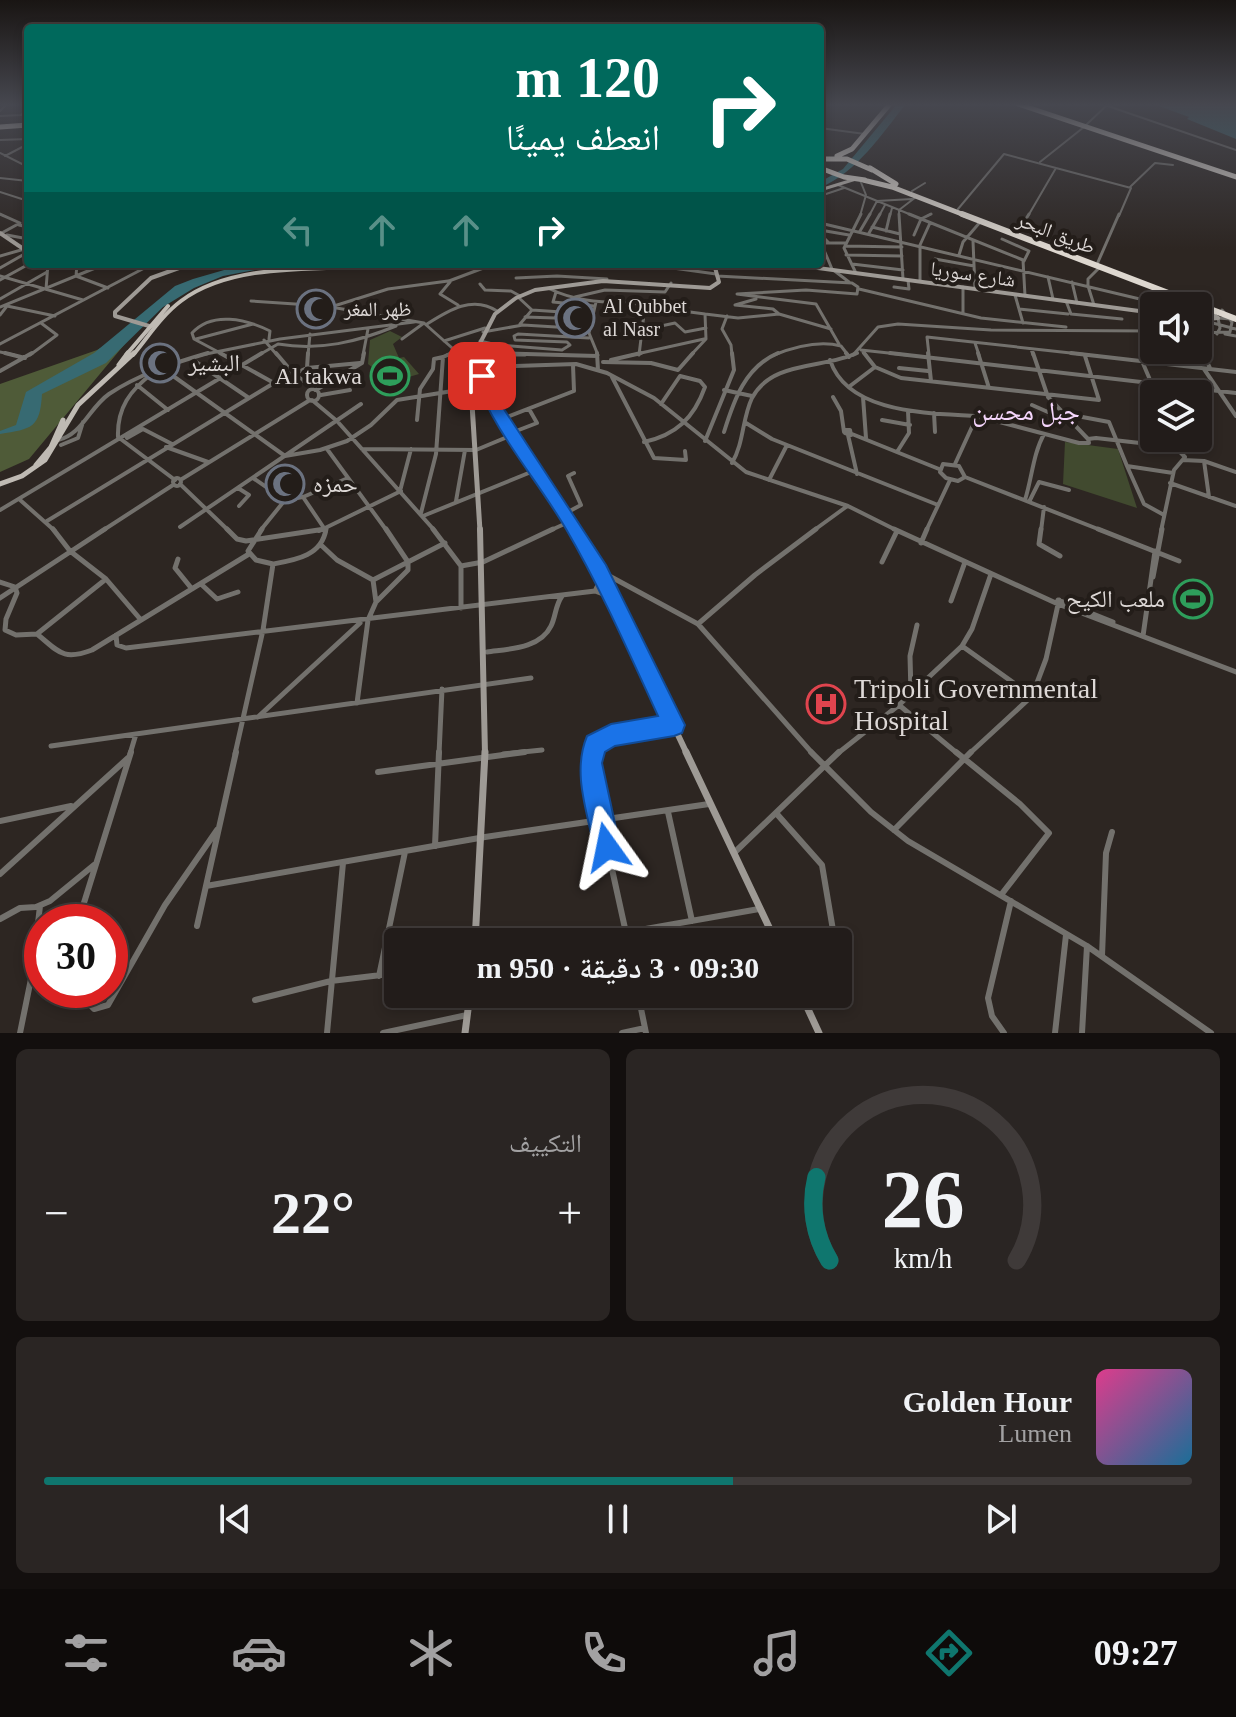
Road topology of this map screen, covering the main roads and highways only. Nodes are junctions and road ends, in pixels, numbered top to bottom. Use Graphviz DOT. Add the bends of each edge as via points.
graph roads {
  1 [pos="848,152"];
  2 [pos="852,152"];
  3 [pos="1166,152"];
  4 [pos="1166,152"];
  5 [pos="824,157"];
  6 [pos="833,157"];
  7 [pos="847,159"];
  8 [pos="870,168"];
  9 [pos="824,171"];
  10 [pos="1236,175"];
  11 [pos="860,179"];
  12 [pos="824,191"];
  13 [pos="913,196"];
  14 [pos="2,234"];
  15 [pos="24,247"];
  16 [pos="1098,266"];
  17 [pos="824,267"];
  18 [pos="179,268"];
  19 [pos="339,268"];
  20 [pos="378,268"];
  21 [pos="714,268"];
  22 [pos="1162,292"];
  23 [pos="1140,311"];
  24 [pos="1234,325"];
  25 [pos="148,326"];
  26 [pos="132,356"];
  27 [pos="474,367"];
  28 [pos="482,376"];
  29 [pos="473,377"];
  30 [pos="0,482"];
  31 [pos="476,928"];
  32 [pos="770,928"];
  33 [pos="469,1008"];
  34 [pos="808,1008"];
  35 [pos="465,1033"];
  36 [pos="819,1033"];
  1 -- 6 [label="highway"];
  2 -- 7 [label="highway"];
  3 -- 10 [label="highway"];
  4 -- 10 [label="highway"];
  5 -- 6 [label="highway"];
  6 -- 7 [label="highway, طريق البحر"];
  7 -- 8 [label="highway, طريق البحر"];
  8 -- 11 [label="highway" via="875,176"];
  8 -- 13 [label="highway, طريق البحر"];
  9 -- 11 [label="highway, طريق البحر"];
  11 -- 12 [label="main road"];
  11 -- 13 [label="highway, طريق البحر"];
  13 -- 16 [label="highway, طريق البحر"];
  13 -- 16 [label="highway, طريق البحر"];
  14 -- 15 [label="main road"];
  16 -- 22 [label="main road"];
  16 -- 24 [label="highway, طريق البحر"];
  16 -- 24 [label="highway, طريق البحر" via="1222,310"];
  17 -- 23 [label="main road, شارع سوريا"];
  18 -- 25 [label="main road" via="147,280 115,312"];
  19 -- 25 [label="main road" via="268,269 221,279 179,299"];
  20 -- 26 [label="main road" via="258,272 229,278 175,305"];
  21 -- 27 [label="main road" via="719,284 710,288 629,282 548,287 519,296 497,311 484,330"];
  25 -- 26 [label="main road"];
  25 -- 30 [label="main road" via="117,367 68,413 42,460"];
  26 -- 30 [label="main road" via="78,405 60,443 39,468"];
  27 -- 28 [label="main road" via="483,367"];
  27 -- 29 [label="main road"];
  28 -- 29 [label="main road"];
  28 -- 32 [label="main road" via="491,401 601,574"];
  29 -- 31 [label="main road" via="487,652 485,837"];
  33 -- 35 [label="main road"];
  34 -- 36 [label="main road"];
}
